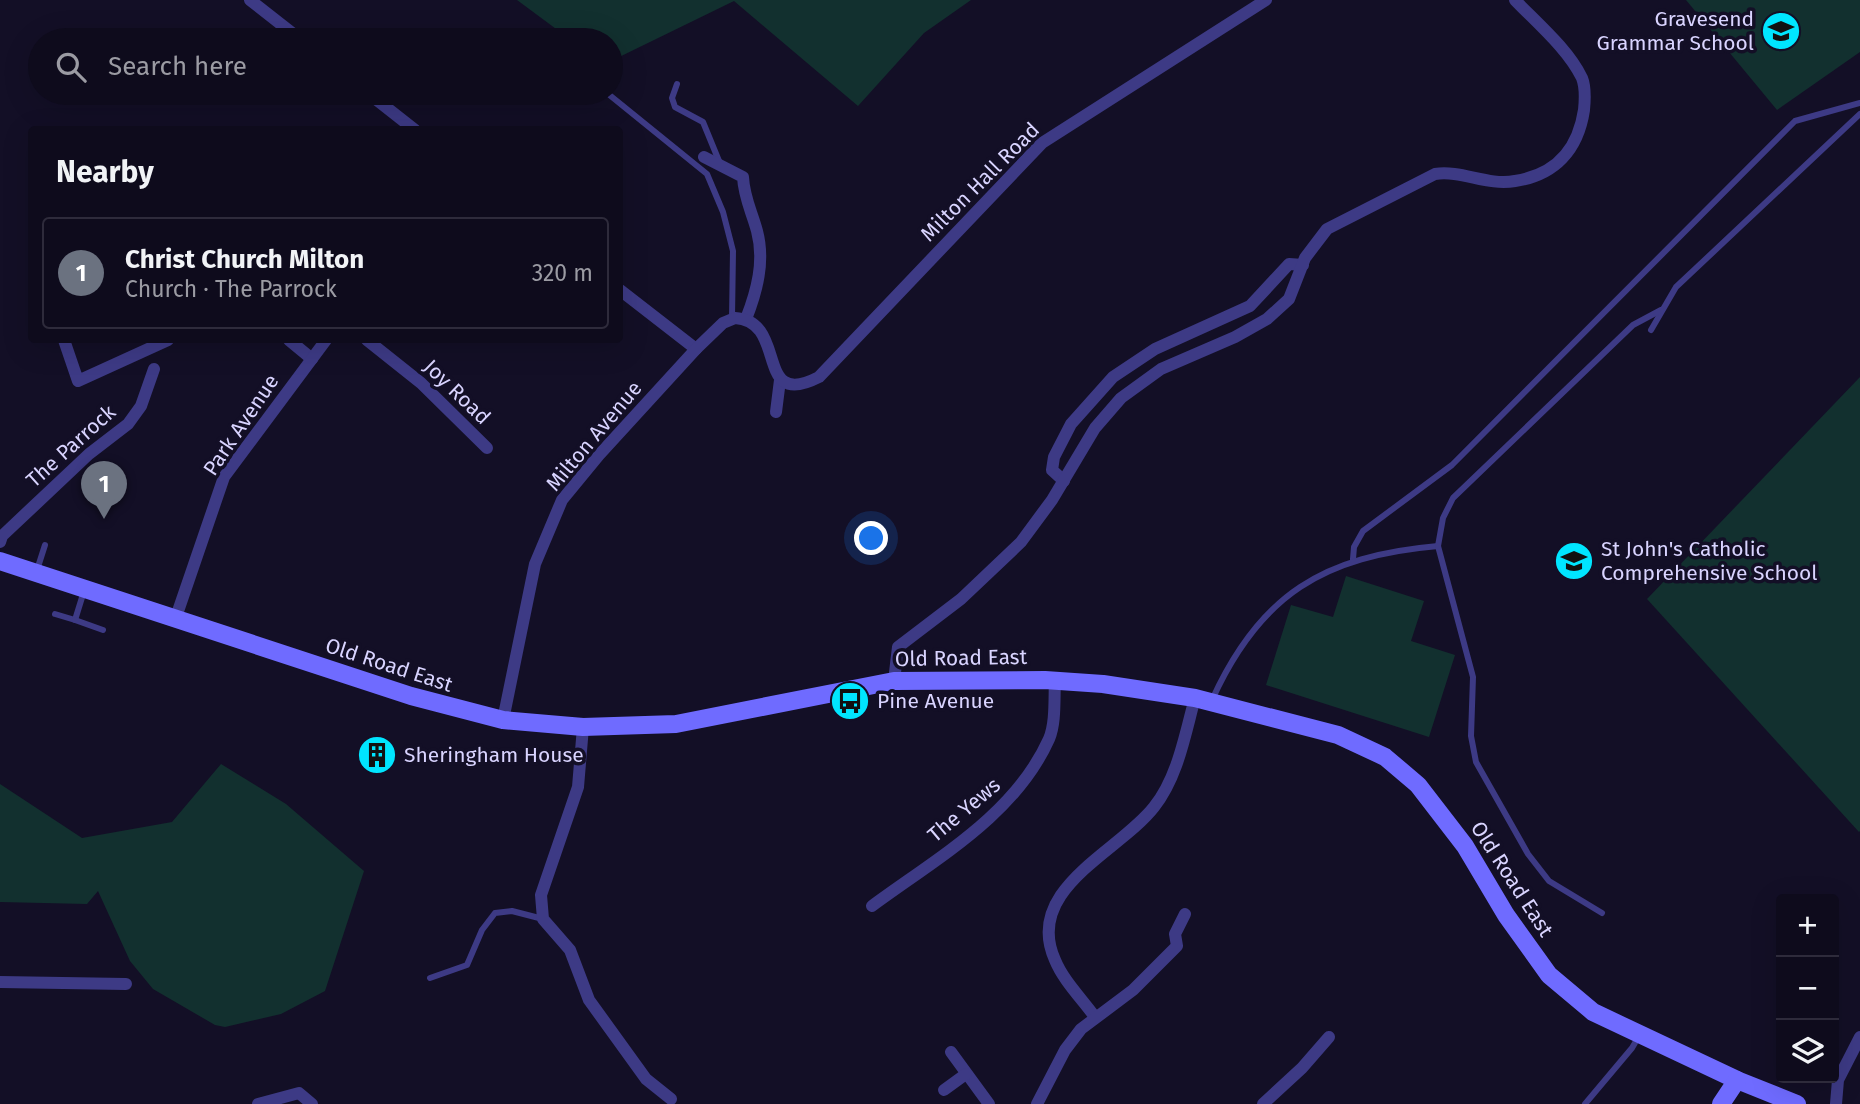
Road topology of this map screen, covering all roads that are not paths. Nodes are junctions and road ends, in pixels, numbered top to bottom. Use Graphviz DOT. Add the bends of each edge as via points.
graph roads {
  1 [pos="250,0"];
  2 [pos="1266,0"];
  3 [pos="1516,0"];
  4 [pos="286,28"];
  5 [pos="677,84"];
  6 [pos="1860,103"];
  7 [pos="383,105"];
  8 [pos="622,105"];
  9 [pos="1860,114"];
  10 [pos="410,126"];
  11 [pos="704,157"];
  12 [pos="718,165"];
  13 [pos="1303,265"];
  14 [pos="623,292"];
  15 [pos="1661,310"];
  16 [pos="739,319"];
  17 [pos="1651,330"];
  18 [pos="65,343"];
  19 [pos="161,343"];
  20 [pos="293,343"];
  21 [pos="324,343"];
  22 [pos="371,343"];
  23 [pos="696,349"];
  24 [pos="312,359"];
  25 [pos="154,369"];
  26 [pos="780,380"];
  27 [pos="776,412"];
  28 [pos="487,448"];
  29 [pos="1064,481"];
  30 [pos="0,542"];
  31 [pos="46,545"];
  32 [pos="1438,546"];
  33 [pos="1353,559"];
  34 [pos="0,561"];
  35 [pos="36,573"];
  36 [pos="85,589"];
  37 [pos="55,614"];
  38 [pos="75,620"];
  39 [pos="175,620"];
  40 [pos="103,630"];
  41 [pos="1055,680"];
  42 [pos="894,681"];
  43 [pos="1203,700"];
  44 [pos="503,720"];
  45 [pos="583,727"];
  46 [pos="872,906"];
  47 [pos="1602,913"];
  48 [pos="1185,914"];
  49 [pos="543,919"];
  50 [pos="430,978"];
  51 [pos="0,982"];
  52 [pos="127,984"];
  53 [pos="1095,1017"];
  54 [pos="1639,1034"];
  55 [pos="1329,1037"];
  56 [pos="1860,1037"];
  57 [pos="951,1052"];
  58 [pos="966,1074"];
  59 [pos="1737,1080"];
  60 [pos="944,1090"];
  61 [pos="308,1099"];
  62 [pos="671,1099"];
  63 [pos="258,1104"];
  64 [pos="989,1104"];
  65 [pos="1037,1104"];
  66 [pos="1263,1104"];
  67 [pos="1585,1104"];
  68 [pos="1721,1104"];
  69 [pos="1797,1104"];
  70 [pos="1836,1104"];
  1 -- 4 [label="street"];
  2 -- 26 [label="street, Milton Hall Road" via="1042,143 819,377 800,386"];
  3 -- 13 [label="street" via="1584,83 1581,126 1565,158 1542,174 1510,182 1452,173 1429,176 1332,225 1318,238"];
  5 -- 12 [label="lane" via="672,98 676,108 704,123"];
  6 -- 33 [label="lane" via="1795,121 1452,465 1363,531"];
  7 -- 10 [label="street"];
  8 -- 16 [label="lane" via="707,174 733,251"];
  9 -- 15 [label="lane" via="1676,287"];
  11 -- 12 [label="street"];
  12 -- 16 [label="street" via="749,180 745,202 761,252 757,288"];
  13 -- 29 [label="street" via="1289,299 1267,318 1161,369 1121,398 1095,428"];
  13 -- 29 [label="street" via="1290,263 1264,295 1246,308 1155,349 1111,379 1074,419 1055,453 1052,470"];
  14 -- 23 [label="street"];
  15 -- 17 [label="lane"];
  15 -- 32 [label="lane" via="1633,325 1452,498"];
  16 -- 23 [label="street, Milton Avenue" via="721,325"];
  16 -- 26 [label="street" via="762,332"];
  18 -- 19 [label="street" via="78,381"];
  20 -- 24 [label="street"];
  21 -- 24 [label="street, Park Avenue"];
  22 -- 28 [label="street, Joy Road" via="421,383"];
  23 -- 44 [label="street, Milton Avenue" via="562,500 535,564"];
  24 -- 39 [label="street, Park Avenue" via="224,477"];
  25 -- 30 [label="street, The Parrock" via="141,406 128,424 89,454"];
  26 -- 27 [label="street"];
  29 -- 42 [label="street" via="1009,555 956,604 898,647"];
  31 -- 35 [label="lane"];
  32 -- 33 [label="lane"];
  32 -- 47 [label="lane" via="1473,677 1471,736 1476,762 1528,854 1549,881"];
  33 -- 43 [label="lane" via="1319,573 1278,604"];
  34 -- 35 [label="main road, Old Road East"];
  35 -- 36 [label="main road, Old Road East"];
  36 -- 38 [label="lane"];
  36 -- 39 [label="main road, Old Road East"];
  37 -- 38 [label="lane"];
  38 -- 40 [label="lane"];
  39 -- 44 [label="main road, Old Road East" via="411,696"];
  41 -- 42 [label="main road, Old Road East"];
  41 -- 43 [label="main road, Old Road East"];
  41 -- 46 [label="street, The Yews" via="1050,736 1023,785 996,814"];
  42 -- 45 [label="main road, Old Road East" via="676,724"];
  43 -- 53 [label="street" via="1160,799 1132,830 1070,880 1054,906 1050,934 1055,960"];
  43 -- 54 [label="main road, Old Road East" via="1338,735 1385,757 1418,785 1465,846 1549,975 1593,1012"];
  44 -- 45 [label="main road, Old Road East"];
  45 -- 49 [label="street" via="578,787 541,895"];
  48 -- 53 [label="street" via="1175,934 1177,946 1133,990"];
  49 -- 50 [label="lane" via="512,911 495,913 467,965"];
  49 -- 62 [label="street" via="570,950 589,1000 646,1079"];
  51 -- 52 [label="street"];
  53 -- 65 [label="street" via="1070,1044"];
  54 -- 59 [label="main road, Old Road East"];
  54 -- 67 [label="lane"];
  55 -- 66 [label="street"];
  56 -- 70 [label="street" via="1836,1084"];
  57 -- 58 [label="street"];
  58 -- 60 [label="street"];
  58 -- 64 [label="street"];
  59 -- 68 [label="main road"];
  59 -- 69 [label="main road, Old Road East"];
  61 -- 63 [label="street" via="298,1093"];
}
